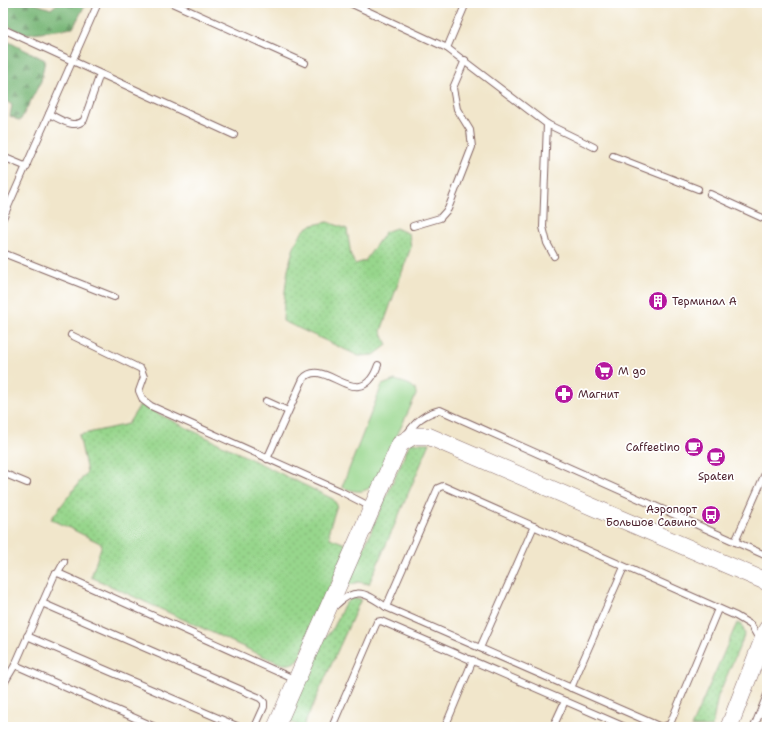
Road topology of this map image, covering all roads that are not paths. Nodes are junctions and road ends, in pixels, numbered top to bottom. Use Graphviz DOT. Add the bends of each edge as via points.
graph roads {
  1 [pos="98,3"];
  2 [pos="172,3"];
  3 [pos="350,3"];
  4 [pos="466,3"];
  5 [pos="3,29"];
  6 [pos="447,48"];
  7 [pos="465,60"];
  8 [pos="72,61"];
  9 [pos="305,63"];
  10 [pos="100,74"];
  11 [pos="49,114"];
  12 [pos="547,124"];
  13 [pos="234,136"];
  14 [pos="594,147"];
  15 [pos="613,156"];
  16 [pos="3,157"];
  17 [pos="27,167"];
  18 [pos="698,189"];
  19 [pos="710,194"];
  20 [pos="3,218"];
  21 [pos="767,220"];
  22 [pos="413,226"];
  23 [pos="3,254"];
  24 [pos="554,256"];
  25 [pos="114,297"];
  26 [pos="71,335"];
  27 [pos="378,365"];
  28 [pos="266,402"];
  29 [pos="288,411"];
  30 [pos="400,444"];
  31 [pos="267,459"];
  32 [pos="767,469"];
  33 [pos="3,473"];
  34 [pos="28,483"];
  35 [pos="371,507"];
  36 [pos="534,526"];
  37 [pos="735,542"];
  38 [pos="767,556"];
  39 [pos="64,562"];
  40 [pos="624,567"];
  41 [pos="58,573"];
  42 [pos="767,582"];
  43 [pos="42,603"];
  44 [pos="386,607"];
  45 [pos="718,609"];
  46 [pos="326,614"];
  47 [pos="27,636"];
  48 [pos="764,636"];
  49 [pos="480,648"];
  50 [pos="473,660"];
  51 [pos="15,665"];
  52 [pos="296,680"];
  53 [pos="3,685"];
  54 [pos="570,688"];
  55 [pos="767,695"];
  56 [pos="565,700"];
  57 [pos="155,727"];
  58 [pos="239,727"];
  59 [pos="255,727"];
  60 [pos="276,727"];
  61 [pos="332,727"];
  62 [pos="444,727"];
  63 [pos="553,727"];
  64 [pos="625,727"];
  65 [pos="662,727"];
  66 [pos="728,727"];
  67 [pos="754,727"];
  1 -- 8 [label="lane"];
  2 -- 9 [label="lane"];
  3 -- 6 [label="lane"];
  4 -- 6 [label="lane"];
  5 -- 8 [label="lane"];
  6 -- 7 [label="lane"];
  7 -- 12 [label="lane"];
  7 -- 22 [label="lane" via="453,88 457,109 472,138 472,147 448,209 440,218"];
  8 -- 10 [label="lane"];
  8 -- 11 [label="lane"];
  10 -- 11 [label="lane" via="84,120 80,124 75,126"];
  10 -- 13 [label="lane"];
  11 -- 17 [label="lane"];
  12 -- 14 [label="lane"];
  12 -- 24 [label="lane" via="543,227"];
  15 -- 18 [label="lane"];
  16 -- 17 [label="lane"];
  17 -- 20 [label="lane"];
  19 -- 21 [label="lane"];
  23 -- 25 [label="lane"];
  26 -- 31 [label="lane" via="141,369 144,378 139,391 143,400 151,406"];
  27 -- 29 [label="lane" via="374,377 366,384 358,386 348,385 314,371 308,373 302,379"];
  28 -- 29 [label="lane"];
  29 -- 31 [label="lane"];
  30 -- 35 [label="street"];
  30 -- 37 [label="lane" via="412,426 425,414 440,410"];
  30 -- 42 [label="street" via="414,436 428,436"];
  31 -- 35 [label="lane"];
  32 -- 37 [label="lane"];
  33 -- 34 [label="lane"];
  35 -- 46 [label="street"];
  36 -- 40 [label="lane"];
  36 -- 44 [label="lane" via="440,486"];
  36 -- 49 [label="lane"];
  37 -- 38 [label="lane"];
  39 -- 41 [label="lane"];
  40 -- 45 [label="lane"];
  40 -- 54 [label="lane"];
  41 -- 43 [label="lane" via="53,575"];
  41 -- 52 [label="lane"];
  43 -- 47 [label="lane"];
  43 -- 59 [label="lane" via="260,698 264,702 264,707"];
  44 -- 46 [label="lane" via="368,594 357,593 345,596"];
  44 -- 49 [label="lane"];
  45 -- 48 [label="lane" via="751,625"];
  45 -- 65 [label="lane" via="670,724"];
  46 -- 52 [label="street"];
  47 -- 51 [label="lane"];
  47 -- 58 [label="lane"];
  48 -- 66 [label="street"];
  49 -- 54 [label="lane"];
  50 -- 56 [label="lane"];
  50 -- 61 [label="lane" via="379,621"];
  50 -- 62 [label="lane"];
  51 -- 53 [label="lane"];
  51 -- 57 [label="lane"];
  52 -- 60 [label="street"];
  54 -- 65 [label="lane"];
  55 -- 67 [label="lane"];
  56 -- 63 [label="lane"];
  56 -- 64 [label="lane"];
}
